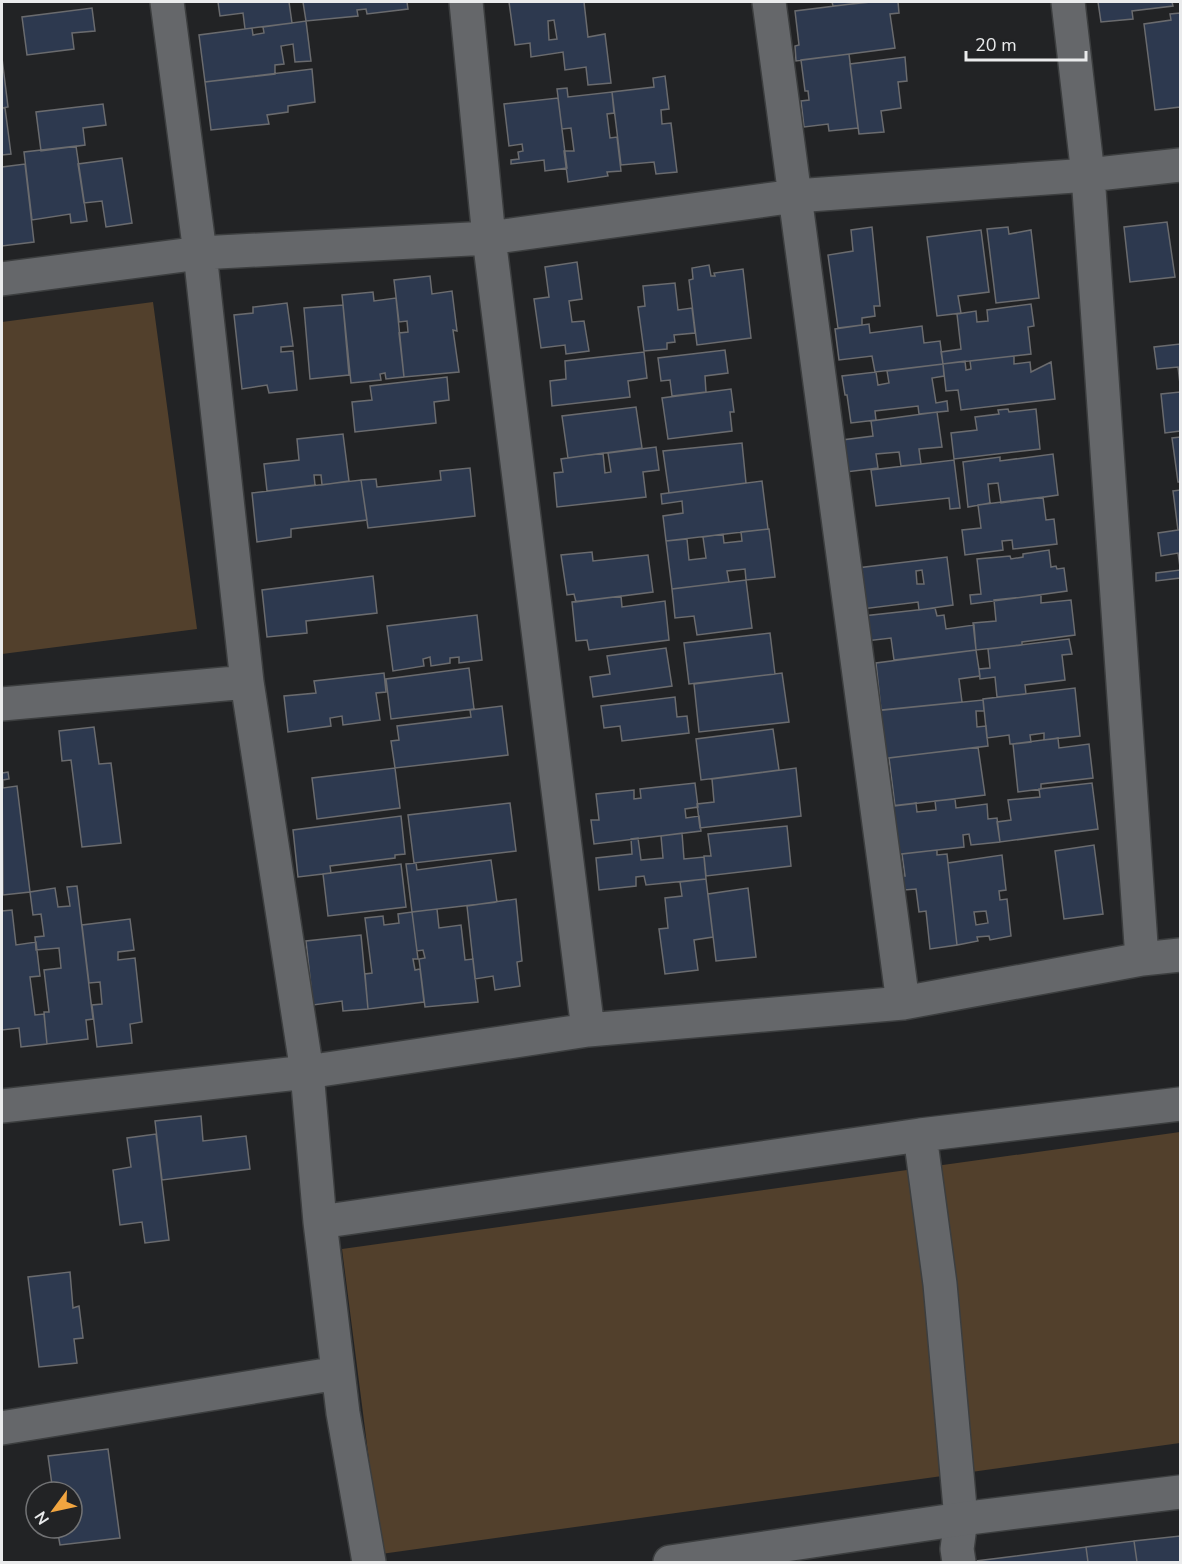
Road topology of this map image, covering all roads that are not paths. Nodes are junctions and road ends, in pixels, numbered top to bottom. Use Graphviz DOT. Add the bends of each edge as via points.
graph roads {
  1 [pos="167,2"];
  2 [pos="466,2"];
  3 [pos="769,2"];
  4 [pos="1068,2"];
  5 [pos="1180,165"];
  6 [pos="1088,175"];
  7 [pos="795,196"];
  8 [pos="489,238"];
  9 [pos="200,254"];
  10 [pos="2,279"];
  11 [pos="247,682"];
  12 [pos="2,704"];
  13 [pos="1180,955"];
  14 [pos="1142,959"];
  15 [pos="903,1003"];
  16 [pos="588,1030"];
  17 [pos="307,1072"];
  18 [pos="1180,1104"];
  19 [pos="2,1106"];
  20 [pos="920,1136"];
  21 [pos="320,1222"];
  22 [pos="338,1373"];
  23 [pos="2,1428"];
  24 [pos="1180,1492"];
  25 [pos="961,1519"];
  26 [pos="369,1563"];
  27 [pos="670,1563"];
  28 [pos="959,1563"];
  1 -- 9 [label="street"];
  2 -- 8 [label="street"];
  3 -- 7 [label="street"];
  4 -- 6 [label="street"];
  5 -- 6 [label="street"];
  6 -- 7 [label="street"];
  6 -- 14 [label="street"];
  7 -- 8 [label="street"];
  7 -- 15 [label="street"];
  8 -- 9 [label="street"];
  8 -- 16 [label="street"];
  9 -- 10 [label="street"];
  9 -- 11 [label="street"];
  11 -- 12 [label="street"];
  11 -- 17 [label="street"];
  13 -- 14 [label="street"];
  14 -- 15 [label="street"];
  15 -- 16 [label="street"];
  16 -- 17 [label="street"];
  17 -- 19 [label="street"];
  17 -- 21 [label="street"];
  18 -- 20 [label="street"];
  20 -- 21 [label="street"];
  20 -- 25 [label="street" via="940,1284"];
  21 -- 22 [label="street"];
  22 -- 23 [label="street"];
  22 -- 26 [label="street"];
  24 -- 25 [label="street"];
  25 -- 27 [label="street"];
  25 -- 28 [label="street"];
}
